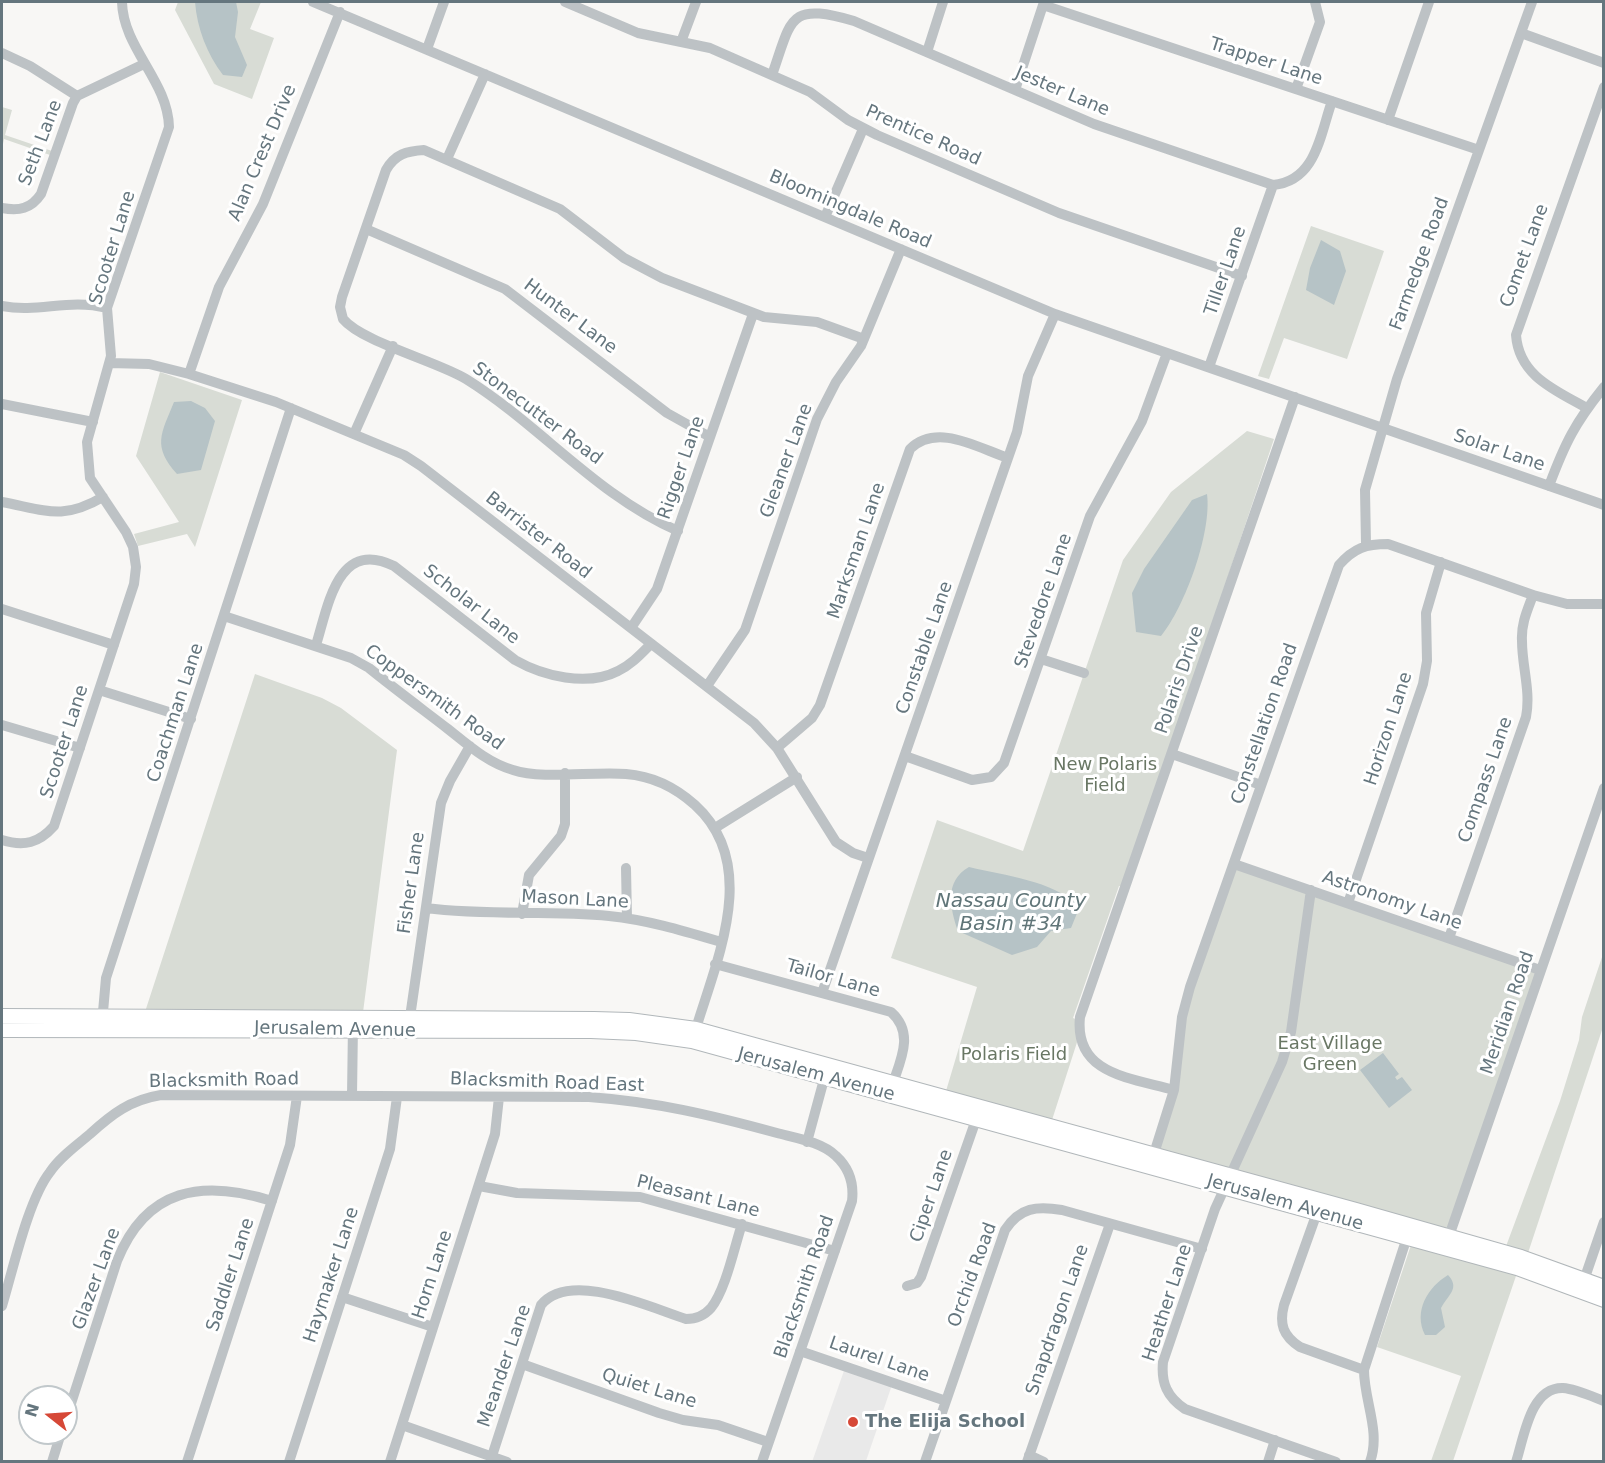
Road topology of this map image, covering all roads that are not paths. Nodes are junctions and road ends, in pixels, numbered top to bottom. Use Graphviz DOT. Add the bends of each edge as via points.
graph roads {
  1 [pos="122,2"];
  2 [pos="313,2"];
  3 [pos="444,2"];
  4 [pos="565,2"];
  5 [pos="696,2"];
  6 [pos="943,2"];
  7 [pos="1315,2"];
  8 [pos="1429,2"];
  9 [pos="1532,2"];
  10 [pos="1043,3"];
  11 [pos="340,12"];
  12 [pos="1521,33"];
  13 [pos="681,42"];
  14 [pos="427,49"];
  15 [pos="927,52"];
  16 [pos="2,53"];
  17 [pos="1604,63"];
  18 [pos="144,64"];
  19 [pos="485,74"];
  20 [pos="772,75"];
  21 [pos="1604,87"];
  22 [pos="1296,89"];
  23 [pos="1015,90"];
  24 [pos="77,96"];
  25 [pos="1332,101"];
  26 [pos="1388,120"];
  27 [pos="862,129"];
  28 [pos="1479,150"];
  29 [pos="447,159"];
  30 [pos="1273,185"];
  31 [pos="2,208"];
  32 [pos="825,217"];
  33 [pos="366,229"];
  34 [pos="901,249"];
  35 [pos="1242,276"];
  36 [pos="2,306"];
  37 [pos="107,308"];
  38 [pos="753,314"];
  39 [pos="1055,314"];
  40 [pos="864,339"];
  41 [pos="393,346"];
  42 [pos="1167,353"];
  43 [pos="109,363"];
  44 [pos="1209,367"];
  45 [pos="189,374"];
  46 [pos="1604,387"];
  47 [pos="1296,398"];
  48 [pos="2,404"];
  49 [pos="291,408"];
  50 [pos="1587,408"];
  51 [pos="93,422"];
  52 [pos="1383,428"];
  53 [pos="354,434"];
  54 [pos="710,437"];
  55 [pos="1008,458"];
  56 [pos="1549,486"];
  57 [pos="103,497"];
  58 [pos="2,502"];
  59 [pos="1604,505"];
  60 [pos="678,531"];
  61 [pos="1366,544"];
  62 [pos="1441,562"];
  63 [pos="1533,595"];
  64 [pos="1604,604"];
  65 [pos="2,609"];
  66 [pos="224,616"];
  67 [pos="631,628"];
  68 [pos="651,644"];
  69 [pos="114,645"];
  70 [pos="316,645"];
  71 [pos="1041,659"];
  72 [pos="1084,673"];
  73 [pos="707,686"];
  74 [pos="99,690"];
  75 [pos="191,719"];
  76 [pos="2,725"];
  77 [pos="470,746"];
  78 [pos="80,748"];
  79 [pos="777,748"];
  80 [pos="1172,754"];
  81 [pos="905,756"];
  82 [pos="565,773"];
  83 [pos="797,777"];
  84 [pos="1261,785"];
  85 [pos="1604,788"];
  86 [pos="715,828"];
  87 [pos="2,840"];
  88 [pos="868,858"];
  89 [pos="1234,864"];
  90 [pos="626,868"];
  91 [pos="1311,890"];
  92 [pos="1348,903"];
  93 [pos="426,908"];
  94 [pos="522,914"];
  95 [pos="627,918"];
  96 [pos="1449,938"];
  97 [pos="721,942"];
  98 [pos="715,964"];
  99 [pos="1540,970"];
  100 [pos="822,993"];
  101 [pos="2,1016"];
  102 [pos="102,1023"];
  103 [pos="353,1024"];
  104 [pos="409,1024"];
  105 [pos="2,1029"];
  106 [pos="694,1035"];
  107 [pos="826,1071"];
  108 [pos="891,1088"];
  109 [pos="1174,1090"];
  110 [pos="297,1096"];
  111 [pos="352,1096"];
  112 [pos="397,1097"];
  113 [pos="499,1097"];
  114 [pos="978,1113"];
  115 [pos="807,1142"];
  116 [pos="1152,1160"];
  117 [pos="1228,1181"];
  118 [pos="479,1186"];
  119 [pos="272,1201"];
  120 [pos="1319,1207"];
  121 [pos="1604,1222"];
  122 [pos="742,1224"];
  123 [pos="1110,1224"];
  124 [pos="1409,1232"];
  125 [pos="1447,1242"];
  126 [pos="1202,1249"];
  127 [pos="835,1251"];
  128 [pos="907,1286"];
  129 [pos="1582,1286"];
  130 [pos="1604,1287"];
  131 [pos="342,1297"];
  132 [pos="1604,1300"];
  133 [pos="2,1306"];
  134 [pos="433,1327"];
  135 [pos="800,1351"];
  136 [pos="522,1364"];
  137 [pos="1364,1370"];
  138 [pos="77,1385"];
  139 [pos="946,1401"];
  140 [pos="1604,1401"];
  141 [pos="402,1425"];
  142 [pos="1275,1440"];
  143 [pos="768,1442"];
  144 [pos="57,1445"];
  145 [pos="492,1456"];
  146 [pos="1028,1458"];
  147 [pos="52,1461"];
  148 [pos="187,1461"];
  149 [pos="289,1461"];
  150 [pos="390,1461"];
  151 [pos="507,1461"];
  152 [pos="762,1461"];
  153 [pos="925,1461"];
  154 [pos="1044,1461"];
  155 [pos="1268,1461"];
  156 [pos="1335,1461"];
  157 [pos="1370,1461"];
  158 [pos="1516,1461"];
  1 -- 18 [label="street, Scooter Lane" via="125,27"];
  2 -- 11 [label="street, Bloomingdale Road"];
  3 -- 14 [label="street"];
  4 -- 13 [label="street, Prentice Road" via="638,33"];
  5 -- 13 [label="street"];
  6 -- 15 [label="street"];
  7 -- 22 [label="street" via="1320,22"];
  8 -- 26 [label="street"];
  9 -- 12 [label="street, Farmedge Road"];
  10 -- 22 [label="street, Trapper Lane"];
  10 -- 23 [label="street"];
  11 -- 14 [label="street, Bloomingdale Road"];
  11 -- 45 [label="street, Alan Crest Drive" via="263,204 219,287"];
  12 -- 17 [label="street"];
  12 -- 28 [label="street, Farmedge Road"];
  13 -- 20 [label="street, Prentice Road" via="710,48"];
  14 -- 19 [label="street, Bloomingdale Road"];
  15 -- 20 [label="street, Jester Lane" via="854,21 812,12 791,24"];
  15 -- 23 [label="street, Jester Lane"];
  16 -- 24 [label="street"];
  18 -- 24 [label="street"];
  18 -- 37 [label="street, Scooter Lane" via="165,106 169,127"];
  19 -- 29 [label="street"];
  19 -- 32 [label="street, Bloomingdale Road"];
  20 -- 27 [label="street, Prentice Road" via="810,92"];
  21 -- 50 [label="street, Comet Lane" via="1516,335 1520,357 1533,375"];
  22 -- 25 [label="street, Trapper Lane"];
  23 -- 30 [label="street, Jester Lane" via="1094,124"];
  24 -- 31 [label="street, Seth Lane" via="42,194 24,209"];
  25 -- 26 [label="street, Trapper Lane"];
  25 -- 30 [label="street" via="1308,168 1291,182"];
  26 -- 28 [label="street, Trapper Lane"];
  27 -- 32 [label="street"];
  27 -- 35 [label="street, Prentice Road" via="1059,213"];
  28 -- 52 [label="street, Farmedge Road"];
  29 -- 33 [label="street, Stonecutter Road" via="424,150 410,150 396,157 386,170"];
  29 -- 38 [label="street, Stonecutter Road" via="560,209 643,270"];
  30 -- 35 [label="street, Tiller Lane"];
  32 -- 34 [label="street, Bloomingdale Road"];
  33 -- 41 [label="street, Stonecutter Road" via="340,302 341,314 352,328"];
  33 -- 54 [label="street, Hunter Lane" via="505,289 667,413"];
  34 -- 39 [label="street, Bloomingdale Road"];
  34 -- 40 [label="street, Gleaner Lane"];
  35 -- 44 [label="street, Tiller Lane"];
  36 -- 37 [label="street" via="32,309 74,303"];
  37 -- 43 [label="street, Scooter Lane"];
  38 -- 40 [label="street, Stonecutter Road" via="817,322"];
  38 -- 54 [label="street, Rigger Lane"];
  39 -- 42 [label="street, Bloomingdale Road"];
  39 -- 55 [label="street, Constable Lane" via="1028,376"];
  40 -- 73 [label="street, Gleaner Lane" via="817,419 745,630"];
  41 -- 53 [label="street"];
  41 -- 60 [label="street, Stonecutter Road" via="465,379 632,507"];
  42 -- 44 [label="street, Bloomingdale Road"];
  42 -- 71 [label="street, Stevedore Lane" via="1143,421 1090,516"];
  43 -- 45 [label="street, Barrister Road" via="148,364"];
  43 -- 51 [label="street, Scooter Lane"];
  44 -- 47 [label="street, Bloomingdale Road"];
  45 -- 49 [label="street, Barrister Road"];
  46 -- 50 [label="street"];
  47 -- 52 [label="street, Bloomingdale Road"];
  47 -- 80 [label="street, Polaris Drive"];
  48 -- 51 [label="street"];
  49 -- 53 [label="street, Barrister Road"];
  49 -- 66 [label="street, Coachman Lane"];
  50 -- 56 [label="street" via="1565,443"];
  51 -- 57 [label="street, Scooter Lane" via="86,457 90,478"];
  52 -- 56 [label="street, Solar Lane"];
  52 -- 61 [label="street, Farmedge Road" via="1365,490"];
  53 -- 67 [label="street, Barrister Road" via="421,466"];
  54 -- 60 [label="street, Rigger Lane"];
  55 -- 79 [label="street, Marksman Lane" via="942,436 924,438 910,449 820,705 812,718"];
  55 -- 81 [label="street, Constable Lane"];
  56 -- 59 [label="street, Solar Lane"];
  57 -- 58 [label="street" via="77,511 64,513"];
  57 -- 69 [label="street, Scooter Lane" via="126,532 136,567"];
  60 -- 67 [label="street, Rigger Lane" via="657,589"];
  61 -- 62 [label="street" via="1388,544"];
  61 -- 84 [label="street, Constellation Road" via="1347,556 1335,574"];
  62 -- 63 [label="street"];
  62 -- 92 [label="street, Horizon Lane" via="1426,613 1427,661 1423,684"];
  63 -- 64 [label="street" via="1567,604"];
  63 -- 96 [label="street, Compass Lane" via="1523,619 1528,684 1526,717"];
  65 -- 69 [label="street"];
  66 -- 70 [label="street, Coppersmith Road"];
  66 -- 75 [label="street, Coachman Lane"];
  67 -- 68 [label="street, Barrister Road"];
  68 -- 70 [label="street, Scholar Lane" via="612,674 553,676 534,671 394,566 374,559 357,562 341,575"];
  68 -- 73 [label="street, Barrister Road"];
  69 -- 74 [label="street, Scooter Lane"];
  70 -- 77 [label="street, Coppersmith Road" via="369,668"];
  71 -- 72 [label="street"];
  71 -- 81 [label="street, Stevedore Lane" via="1004,764 995,774 972,780"];
  73 -- 79 [label="street, Barrister Road" via="754,723"];
  74 -- 75 [label="street"];
  74 -- 78 [label="street, Scooter Lane"];
  75 -- 102 [label="street, Coachman Lane" via="106,978"];
  76 -- 78 [label="street"];
  77 -- 82 [label="street, Coppersmith Road" via="494,764 515,771"];
  77 -- 93 [label="street, Fisher Lane" via="441,803"];
  78 -- 87 [label="street, Scooter Lane" via="54,826 37,841 24,844"];
  79 -- 83 [label="street, Barrister Road"];
  80 -- 84 [label="street"];
  80 -- 109 [label="street, Polaris Drive" via="1079,1028 1083,1047 1099,1066 1111,1073"];
  81 -- 88 [label="street, Constable Lane"];
  82 -- 86 [label="street, Coppersmith Road" via="627,774 652,779 687,798"];
  82 -- 94 [label="street" via="565,824 561,836 529,875"];
  83 -- 86 [label="street"];
  83 -- 88 [label="street, Barrister Road" via="836,842"];
  84 -- 89 [label="street, Constellation Road"];
  85 -- 99 [label="street, Meridian Road"];
  86 -- 97 [label="street, Coppersmith Road" via="729,863 732,884"];
  88 -- 100 [label="street, Constable Lane"];
  89 -- 91 [label="street, Astronomy Lane"];
  89 -- 109 [label="street, Constellation Road" via="1182,1017"];
  90 -- 95 [label="street"];
  91 -- 92 [label="street, Astronomy Lane"];
  91 -- 117 [label="street" via="1291,1032 1282,1062"];
  92 -- 96 [label="street, Astronomy Lane"];
  93 -- 94 [label="street, Mason Lane"];
  93 -- 104 [label="street, Fisher Lane"];
  94 -- 95 [label="street, Mason Lane"];
  95 -- 97 [label="street, Mason Lane"];
  96 -- 99 [label="street, Astronomy Lane"];
  97 -- 98 [label="street, Coppersmith Road"];
  98 -- 100 [label="street, Tailor Lane"];
  98 -- 106 [label="street, Coppersmith Road"];
  99 -- 125 [label="street, Meridian Road"];
  100 -- 108 [label="street, Tailor Lane" via="891,1012 897,1018 905,1034 904,1048"];
  101 -- 102 [label="main road, Jerusalem Avenue"];
  102 -- 103 [label="main road, Jerusalem Avenue"];
  102 -- 105 [label="main road, Jerusalem Avenue"];
  103 -- 104 [label="main road, Jerusalem Avenue"];
  103 -- 111 [label="street"];
  104 -- 106 [label="main road, Jerusalem Avenue" via="526,1025"];
  106 -- 107 [label="main road, Jerusalem Avenue"];
  107 -- 108 [label="main road, Jerusalem Avenue"];
  107 -- 115 [label="street"];
  108 -- 114 [label="main road, Jerusalem Avenue"];
  109 -- 116 [label="street, Constellation Road"];
  110 -- 111 [label="street, Blacksmith Road"];
  110 -- 119 [label="street, Saddler Lane" via="292,1136"];
  110 -- 133 [label="street, Blacksmith Road" via="161,1095 119,1109 45,1179"];
  111 -- 112 [label="street, Blacksmith Road East"];
  112 -- 113 [label="street, Blacksmith Road East"];
  112 -- 131 [label="street, Haymaker Lane" via="391,1143"];
  113 -- 115 [label="street, Blacksmith Road East" via="589,1097 664,1104"];
  113 -- 118 [label="street, Horn Lane" via="495,1134"];
  114 -- 116 [label="main road, Jerusalem Avenue"];
  114 -- 128 [label="street, Ciper Lane" via="921,1277"];
  115 -- 127 [label="street, Blacksmith Road" via="836,1155 852,1182 852,1202"];
  116 -- 117 [label="main road, Jerusalem Avenue"];
  117 -- 120 [label="main road, Jerusalem Avenue"];
  117 -- 126 [label="street, Heather Lane"];
  118 -- 122 [label="street, Pleasant Lane" via="517,1193 640,1197"];
  118 -- 134 [label="street, Horn Lane"];
  119 -- 138 [label="street, Glazer Lane" via="240,1193 187,1192 143,1216 126,1238 117,1261"];
  119 -- 148 [label="street, Saddler Lane"];
  120 -- 124 [label="main road, Jerusalem Avenue"];
  120 -- 137 [label="street" via="1284,1305 1283,1329 1300,1347"];
  121 -- 129 [label="street"];
  122 -- 127 [label="street, Pleasant Lane"];
  122 -- 136 [label="street, Meander Lane" via="717,1297 702,1316 686,1319 608,1294 561,1291 549,1296 542,1305"];
  123 -- 126 [label="street, Orchid Road"];
  123 -- 139 [label="street, Orchid Road" via="1041,1207 1023,1211 1011,1221"];
  123 -- 146 [label="street, Snapdragon Lane"];
  124 -- 125 [label="main road, Jerusalem Avenue"];
  124 -- 137 [label="street"];
  125 -- 129 [label="main road, Jerusalem Avenue" via="1517,1268"];
  126 -- 142 [label="street, Heather Lane" via="1163,1362 1166,1390 1185,1409"];
  127 -- 135 [label="street, Blacksmith Road"];
  129 -- 130 [label="main road, Jerusalem Avenue"];
  129 -- 132 [label="main road, Jerusalem Avenue"];
  131 -- 134 [label="street"];
  131 -- 149 [label="street, Haymaker Lane"];
  134 -- 141 [label="street, Horn Lane"];
  135 -- 139 [label="street, Laurel Lane"];
  135 -- 143 [label="street, Blacksmith Road"];
  136 -- 143 [label="street, Quiet Lane" via="660,1413 718,1425"];
  136 -- 145 [label="street, Meander Lane"];
  137 -- 157 [label="street" via="1364,1391 1375,1439"];
  139 -- 153 [label="street, Orchid Road"];
  140 -- 158 [label="street" via="1564,1388 1545,1393 1536,1403"];
  141 -- 145 [label="street"];
  141 -- 150 [label="street, Horn Lane"];
  142 -- 155 [label="street"];
  142 -- 156 [label="street, Heather Lane"];
  143 -- 152 [label="street, Blacksmith Road"];
  144 -- 147 [label="street"];
  145 -- 151 [label="street"];
  146 -- 154 [label="street"];
}
